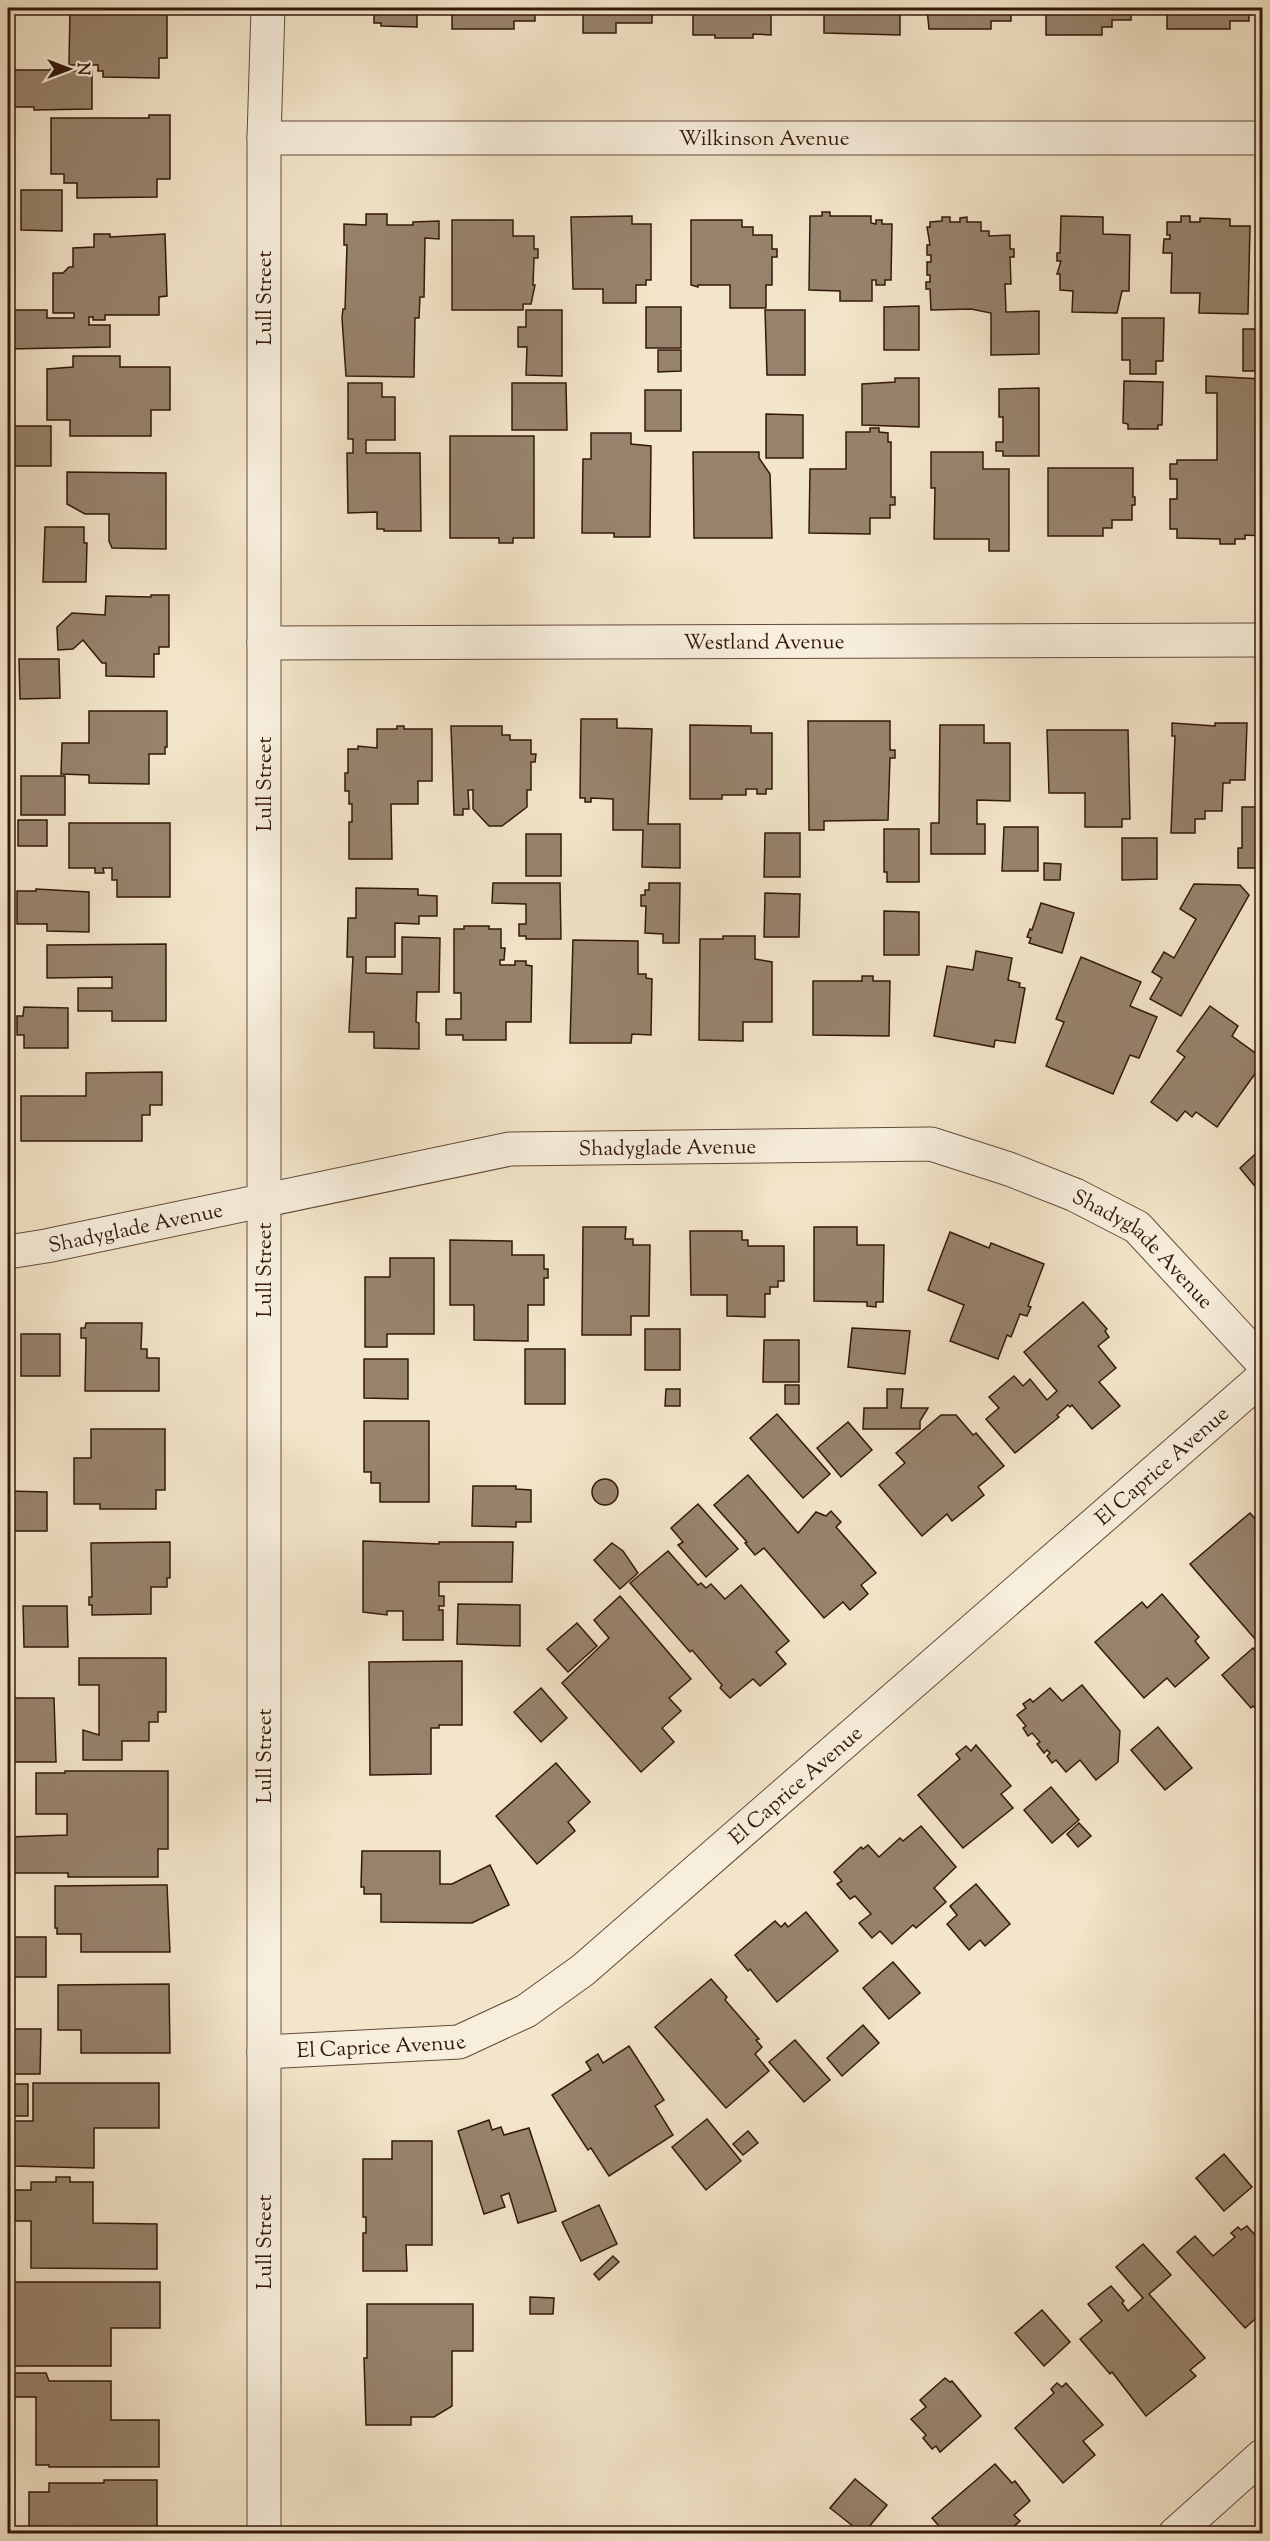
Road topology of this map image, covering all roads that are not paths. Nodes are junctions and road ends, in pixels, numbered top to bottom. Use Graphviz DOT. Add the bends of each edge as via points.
graph roads {
  1 [pos="268,8"];
  2 [pos="264,138"];
  3 [pos="1263,138"];
  4 [pos="1263,640"];
  5 [pos="264,644"];
  6 [pos="264,1201"];
  7 [pos="8,1252"];
  8 [pos="1263,1362"];
  9 [pos="1263,1378"];
  10 [pos="264,2052"];
  11 [pos="1263,2456"];
  12 [pos="1187,2529"];
  13 [pos="264,2534"];
  1 -- 2 [label="street, Lull Street"];
  2 -- 3 [label="street, Wilkinson Avenue"];
  2 -- 5 [label="street, Lull Street"];
  4 -- 5 [label="street, Westland Avenue"];
  5 -- 6 [label="street, Lull Street"];
  6 -- 7 [label="street, Shadyglade Avenue"];
  6 -- 8 [label="street, Shadyglade Avenue" via="510,1149 932,1144 1076,1195 1137,1227"];
  6 -- 10 [label="street, Lull Street"];
  9 -- 10 [label="street, El Caprice Avenue" via="583,1970 526,2011 459,2042"];
  10 -- 13 [label="street, Lull Street"];
  11 -- 12 [label="street"];
}
